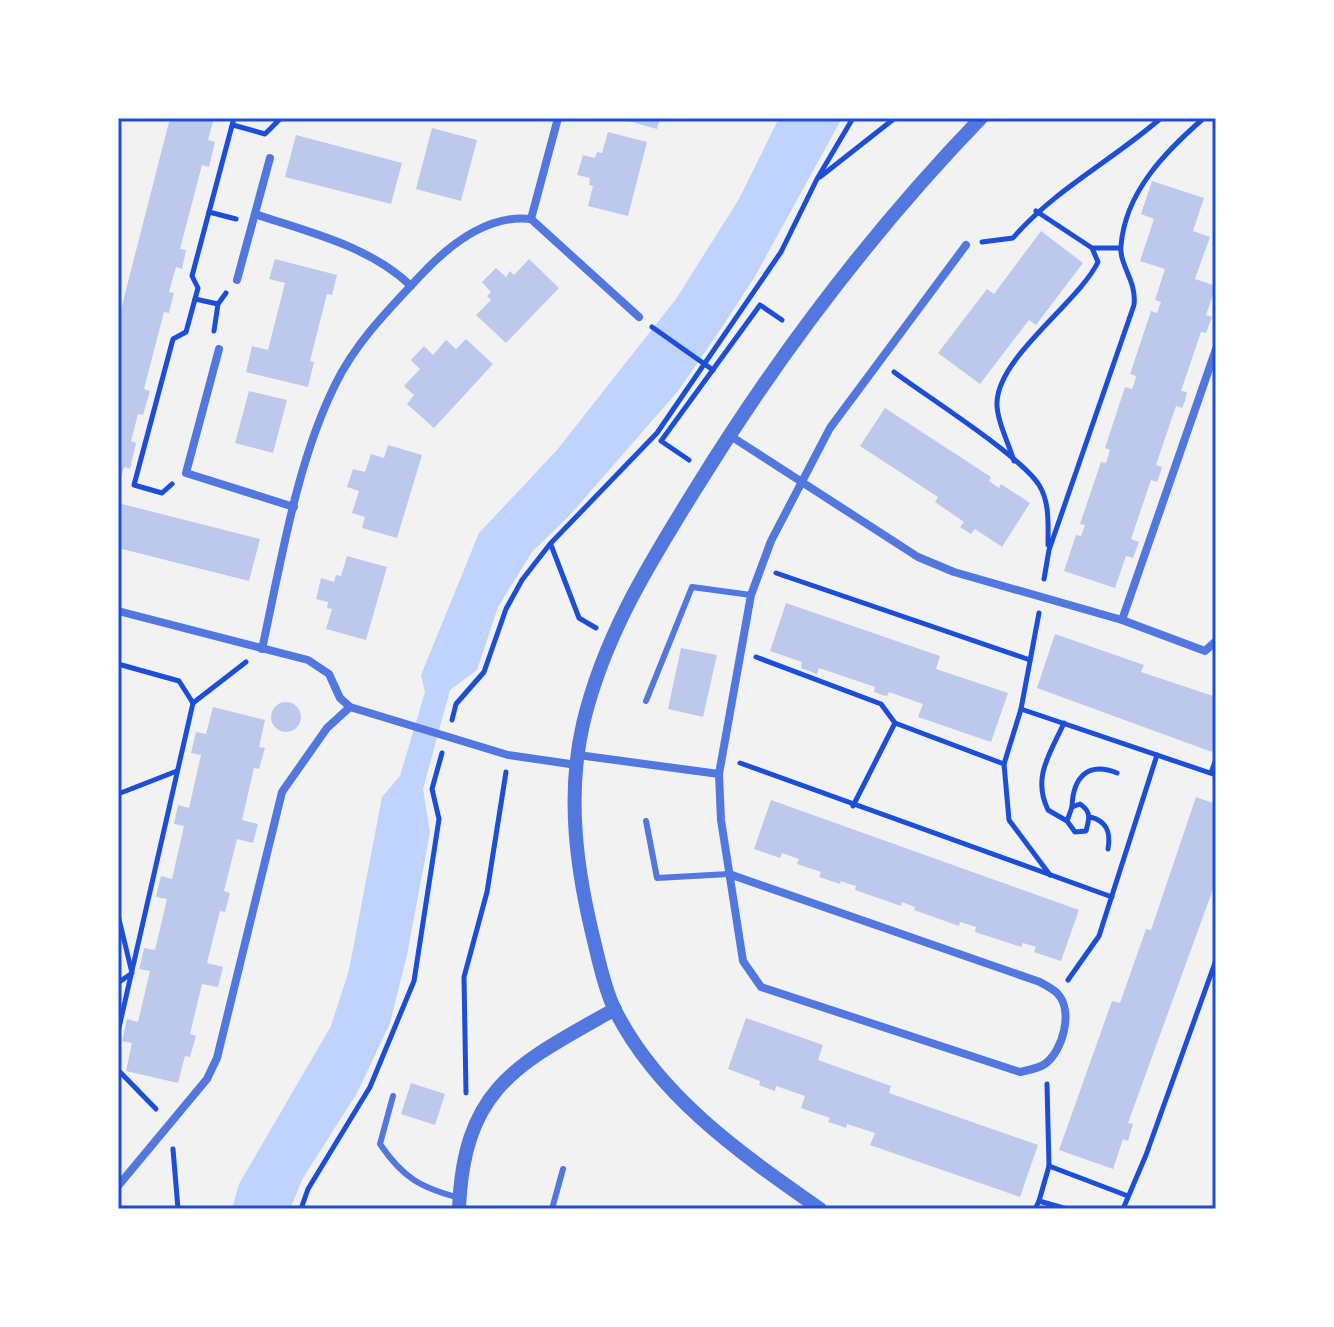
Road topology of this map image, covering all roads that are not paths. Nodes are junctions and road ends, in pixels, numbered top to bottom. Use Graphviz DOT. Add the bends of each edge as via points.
graph roads {
  1 [pos="558,118"];
  2 [pos="981,118"];
  3 [pos="270,158"];
  4 [pos="255,214"];
  5 [pos="531,219"];
  6 [pos="966,245"];
  7 [pos="237,280"];
  8 [pos="411,286"];
  9 [pos="639,317"];
  10 [pos="219,349"];
  11 [pos="1216,349"];
  12 [pos="729,435"];
  13 [pos="802,480"];
  14 [pos="294,507"];
  15 [pos="751,595"];
  16 [pos="118,611"];
  17 [pos="1122,620"];
  18 [pos="1216,641"];
  19 [pos="262,649"];
  20 [pos="646,701"];
  21 [pos="350,707"];
  22 [pos="577,760"];
  23 [pos="719,774"];
  24 [pos="646,821"];
  25 [pos="729,874"];
  26 [pos="615,1009"];
  27 [pos="393,1096"];
  28 [pos="563,1169"];
  29 [pos="118,1186"];
  30 [pos="459,1204"];
  31 [pos="552,1209"];
  32 [pos="820,1209"];
  1 -- 5 [label="street"];
  2 -- 12 [label="street" via="884,223"];
  3 -- 4 [label="street"];
  4 -- 7 [label="street"];
  4 -- 8 [label="street" via="351,248 384,264"];
  5 -- 8 [label="street" via="513,217 468,234"];
  5 -- 9 [label="street"];
  6 -- 13 [label="street" via="830,428"];
  8 -- 14 [label="street" via="368,332 335,385"];
  10 -- 14 [label="street" via="186,473"];
  11 -- 17 [label="street"];
  12 -- 13 [label="street"];
  12 -- 22 [label="street" via="611,636"];
  13 -- 15 [label="street"];
  13 -- 17 [label="street" via="918,557"];
  14 -- 19 [label="street"];
  15 -- 20 [label="lane" via="692,587"];
  15 -- 23 [label="street"];
  16 -- 19 [label="street"];
  17 -- 18 [label="street" via="1205,651"];
  19 -- 21 [label="street" via="308,660 329,674"];
  21 -- 22 [label="street" via="508,755"];
  21 -- 29 [label="street" via="327,728 282,792 217,1058 207,1079"];
  22 -- 23 [label="street"];
  22 -- 26 [label="street" via="575,853"];
  23 -- 25 [label="street"];
  24 -- 25 [label="lane" via="657,878"];
  25 -- 25 [label="street" via="743,961 761,987 1020,1072 1046,1063 1057,1050 1064,1005 1040,982"];
  26 -- 30 [label="street" via="528,1058 502,1083 467,1141"];
  26 -- 32 [label="street" via="690,1108 719,1136"];
  27 -- 30 [label="lane" via="380,1144 398,1170"];
  28 -- 31 [label="lane"];
}
